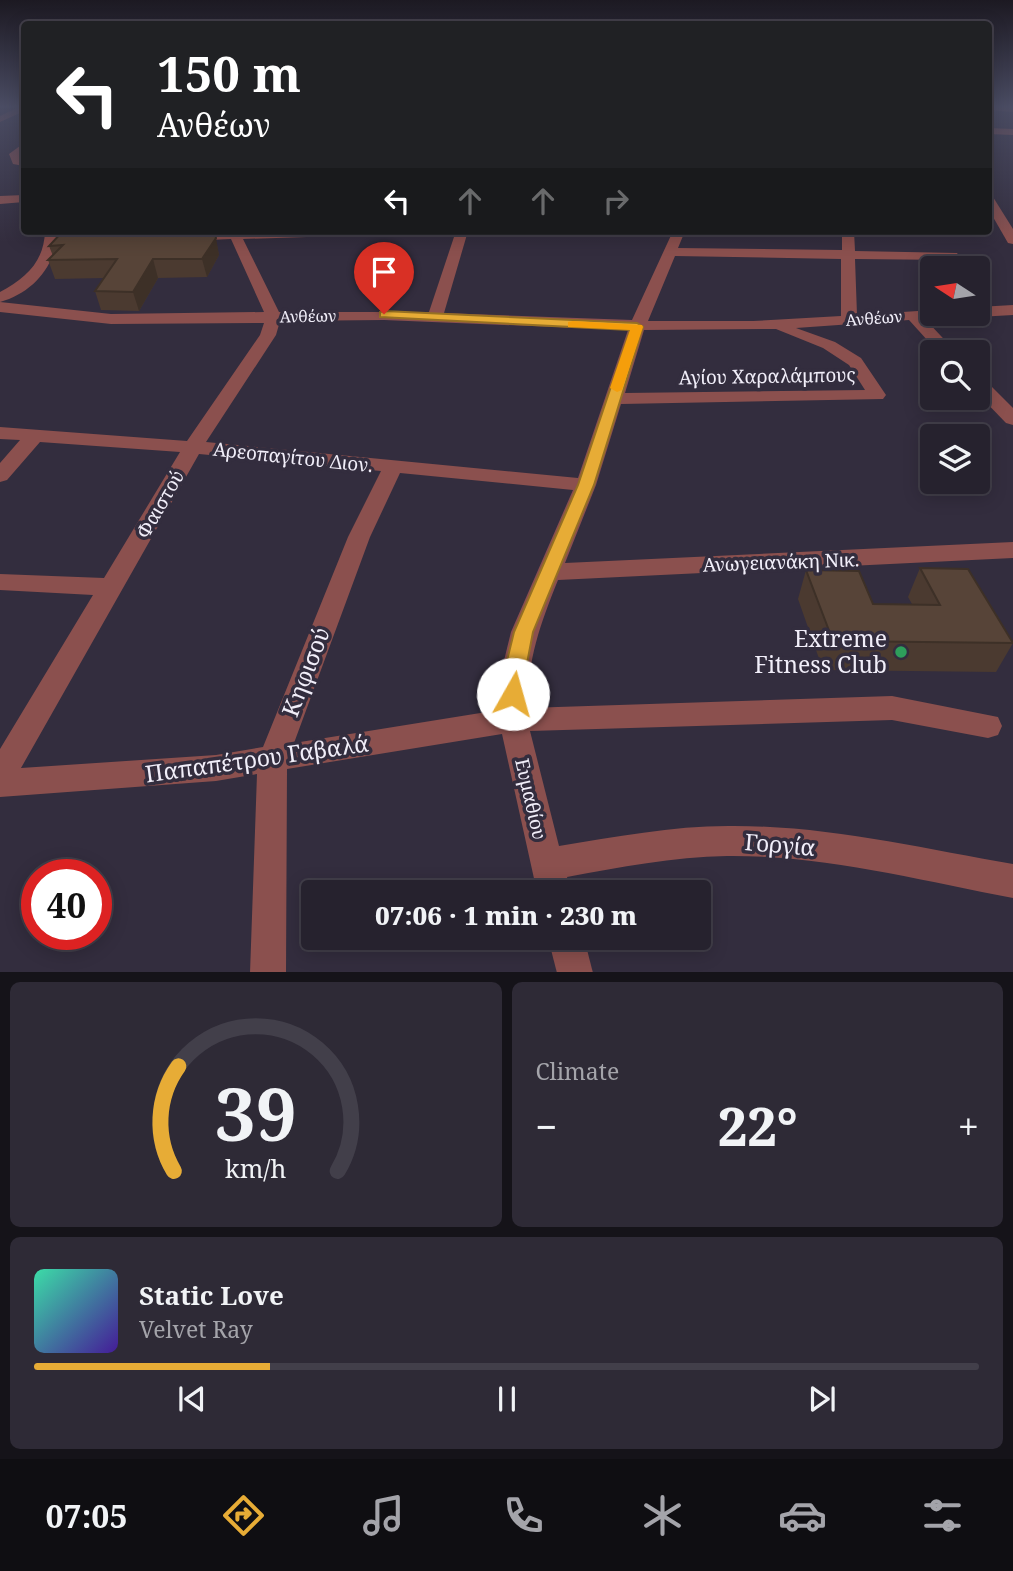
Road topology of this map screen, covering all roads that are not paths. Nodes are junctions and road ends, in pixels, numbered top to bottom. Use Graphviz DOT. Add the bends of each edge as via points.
graph roads {
  1 [pos="0,154"];
  2 [pos="19,154"];
  3 [pos="21,199"];
  4 [pos="0,200"];
  5 [pos="992,205"];
  6 [pos="208,235"];
  7 [pos="235,235"];
  8 [pos="461,235"];
  9 [pos="848,235"];
  10 [pos="56,238"];
  11 [pos="170,238"];
  12 [pos="1013,240"];
  13 [pos="675,242"];
  14 [pos="849,255"];
  15 [pos="952,256"];
  16 [pos="0,298"];
  17 [pos="0,307"];
  18 [pos="1013,310"];
  19 [pos="990,311"];
  20 [pos="920,315"];
  21 [pos="435,316"];
  22 [pos="913,316"];
  23 [pos="272,317"];
  24 [pos="849,320"];
  25 [pos="774,325"];
  26 [pos="637,327"];
  27 [pos="936,340"];
  28 [pos="990,395"];
  29 [pos="613,400"];
  30 [pos="1013,419"];
  31 [pos="0,433"];
  32 [pos="35,435"];
  33 [pos="192,447"];
  34 [pos="393,467"];
  35 [pos="0,476"];
  36 [pos="586,485"];
  37 [pos="1013,550"];
  38 [pos="550,572"];
  39 [pos="0,582"];
  40 [pos="112,587"];
  41 [pos="513,720"];
  42 [pos="988,726"];
  43 [pos="272,761"];
  44 [pos="0,776"];
  45 [pos="0,783"];
  46 [pos="550,879"];
  47 [pos="1013,881"];
  48 [pos="569,950"];
  49 [pos="268,972"];
  50 [pos="575,972"];
  1 -- 2 [label="street"];
  3 -- 4 [label="street"];
  5 -- 12 [label="street"];
  6 -- 11 [label="street"];
  7 -- 23 [label="street"];
  8 -- 21 [label="street"];
  9 -- 14 [label="street"];
  10 -- 16 [label="street" via="36,276"];
  13 -- 14 [label="street"];
  13 -- 26 [label="street, Ευμαθίου"];
  14 -- 15 [label="street"];
  14 -- 24 [label="street"];
  17 -- 23 [label="street, Ανθέων" via="111,319"];
  18 -- 19 [label="street"];
  20 -- 22 [label="street, Ανθέων"];
  21 -- 23 [label="street, Ανθέων"];
  21 -- 26 [label="street, Ανθέων"];
  22 -- 24 [label="street, Ανθέων"];
  22 -- 27 [label="street"];
  23 -- 33 [label="street, Φαιστού" via="264,342"];
  24 -- 25 [label="street, Ανθέων"];
  25 -- 26 [label="street, Ανθέων"];
  25 -- 29 [label="street, Αγίου Χαραλάμπους" via="830,345 855,362 877,396"];
  26 -- 29 [label="street, Ευμαθίου"];
  28 -- 30 [label="street"];
  29 -- 36 [label="street, Ευμαθίου"];
  31 -- 32 [label="street, Αρεοπαγίτου Διον."];
  32 -- 33 [label="street, Αρεοπαγίτου Διον."];
  32 -- 35 [label="street"];
  33 -- 34 [label="street, Αρεοπαγίτου Διον."];
  33 -- 40 [label="street, Φαιστού"];
  34 -- 36 [label="street, Αρεοπαγίτου Διον."];
  34 -- 43 [label="street, Κηφισού" via="353,550"];
  36 -- 38 [label="street, Ευμαθίου"];
  37 -- 38 [label="street, Ανωγειανάκη Νικ."];
  38 -- 41 [label="street, Ευμαθίου" via="519,652"];
  39 -- 40 [label="street"];
  40 -- 44 [label="street, Φαιστού"];
  41 -- 42 [label="street, Παπαπέτρου Γαβαλά" via="892,708"];
  41 -- 43 [label="street, Παπαπέτρου Γαβαλά"];
  41 -- 46 [label="street, Ευμαθίου"];
  43 -- 45 [label="street, Παπαπέτρου Γαβαλά"];
  43 -- 49 [label="street, Κηφισού"];
  46 -- 47 [label="street, Γοργία" via="657,845 730,841 826,849"];
  48 -- 50 [label="street"];
}
